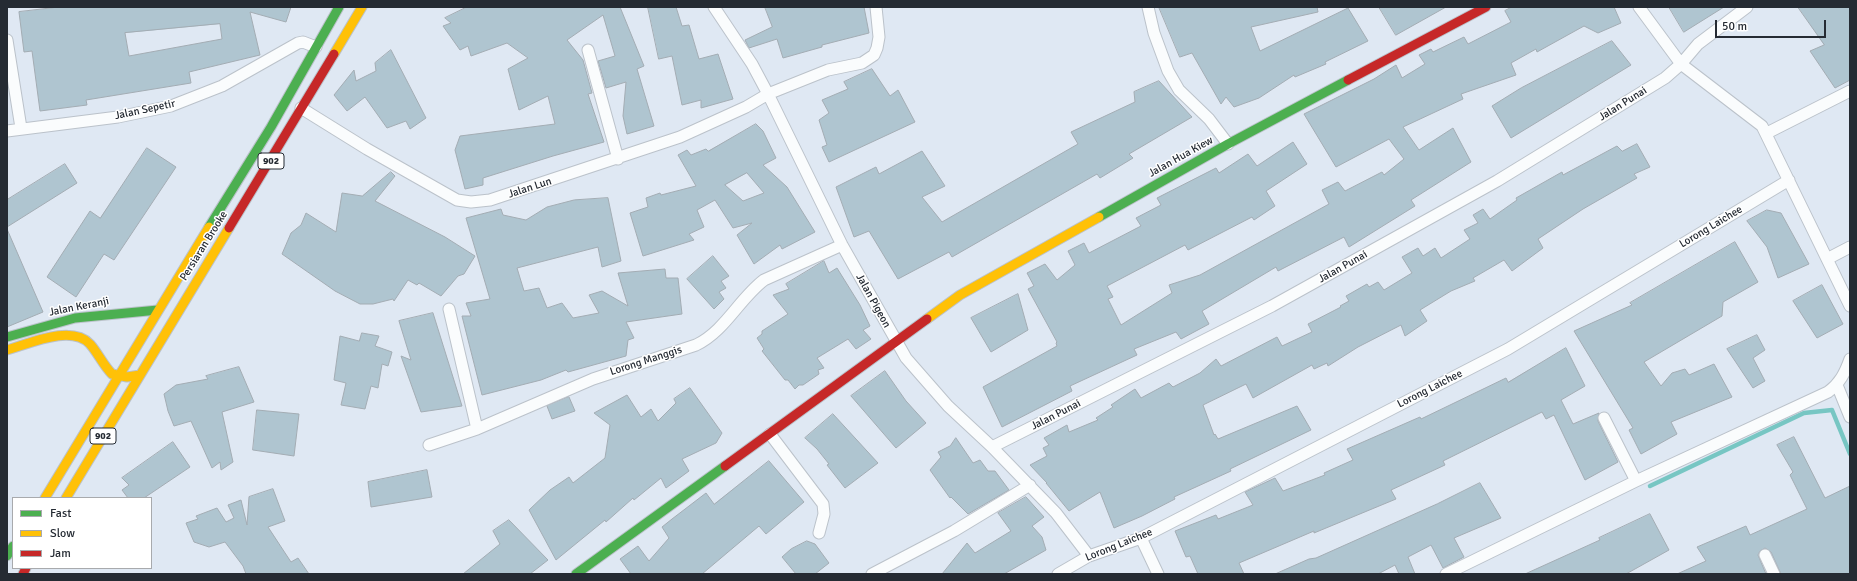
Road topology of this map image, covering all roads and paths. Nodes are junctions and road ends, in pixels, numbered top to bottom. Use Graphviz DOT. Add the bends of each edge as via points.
graph roads {
  1 [pos="340,7"];
  2 [pos="362,7"];
  3 [pos="714,7"];
  4 [pos="876,7"];
  5 [pos="1148,7"];
  6 [pos="1486,7"];
  7 [pos="1640,7"];
  8 [pos="1747,7"];
  9 [pos="7,40"];
  10 [pos="316,47"];
  11 [pos="588,50"];
  12 [pos="1681,64"];
  13 [pos="1850,91"];
  14 [pos="768,94"];
  15 [pos="301,108"];
  16 [pos="21,128"];
  17 [pos="7,131"];
  18 [pos="1767,133"];
  19 [pos="1228,144"];
  20 [pos="618,159"];
  21 [pos="1789,180"];
  22 [pos="842,245"];
  23 [pos="1850,247"];
  24 [pos="1827,259"];
  25 [pos="1850,306"];
  26 [pos="449,309"];
  27 [pos="158,310"];
  28 [pos="94,316"];
  29 [pos="90,335"];
  30 [pos="7,337"];
  31 [pos="897,342"];
  32 [pos="7,350"];
  33 [pos="1850,359"];
  34 [pos="140,375"];
  35 [pos="118,376"];
  36 [pos="1837,385"];
  37 [pos="1850,417"];
  38 [pos="1604,418"];
  39 [pos="477,429"];
  40 [pos="770,434"];
  41 [pos="429,445"];
  42 [pos="992,447"];
  43 [pos="1636,481"];
  44 [pos="1030,485"];
  45 [pos="46,497"];
  46 [pos="67,497"];
  47 [pos="819,533"];
  48 [pos="1141,538"];
  49 [pos="1765,555"];
  50 [pos="1089,556"];
  51 [pos="576,574"];
  52 [pos="872,574"];
  53 [pos="1058,574"];
  54 [pos="1158,574"];
  55 [pos="1446,574"];
  56 [pos="1774,574"];
  1 -- 10 [label="street, Persiaran Brooke / 902"];
  2 -- 15 [label="street, Persiaran Brooke / 902"];
  3 -- 14 [label="street, Jalan Pigeon" via="752,64"];
  4 -- 14 [label="street, Jalan Lun" via="879,37 874,55 862,63 828,70"];
  5 -- 19 [label="street" via="1154,33 1168,71 1179,90 1209,120"];
  6 -- 19 [label="street, Jalan Hua Kiew"];
  7 -- 12 [label="street"];
  8 -- 12 [label="street, Jalan Punai" via="1698,44"];
  9 -- 16 [label="street"];
  10 -- 16 [label="street, Jalan Sepetir" via="303,42 298,43 222,86 171,106 118,117"];
  10 -- 27 [label="street, Persiaran Brooke / 902" via="271,126"];
  11 -- 20 [label="street"];
  12 -- 18 [label="street" via="1755,119"];
  12 -- 42 [label="street, Jalan Punai" via="1665,78 1497,182 1272,306"];
  13 -- 18 [label="street"];
  14 -- 20 [label="street, Jalan Lun" via="746,107 680,137"];
  14 -- 22 [label="street, Jalan Pigeon"];
  15 -- 20 [label="street, Jalan Lun" via="457,200 490,200"];
  15 -- 34 [label="street, Persiaran Brooke / 902"];
  16 -- 17 [label="street, Jalan Sepetir"];
  18 -- 21 [label="street"];
  19 -- 31 [label="street, Jalan Hua Kiew" via="960,295"];
  21 -- 24 [label="street"];
  21 -- 48 [label="street, Lorong Laichee" via="1508,349"];
  22 -- 31 [label="street, Jalan Pigeon"];
  22 -- 39 [label="street, Lorong Manggis" via="764,280 753,288 708,339 593,378"];
  23 -- 24 [label="street"];
  24 -- 25 [label="street"];
  26 -- 39 [label="street"];
  27 -- 28 [label="street, Jalan Keranji"];
  27 -- 35 [label="street, Persiaran Brooke / 902"];
  28 -- 29 [label="street"];
  28 -- 30 [label="street, Jalan Keranji" via="62,320"];
  29 -- 32 [label="street, Jalan Keranji" via="63,334"];
  29 -- 35 [label="street" via="108,372"];
  31 -- 40 [label="street, Jalan Hua Kiew"];
  31 -- 42 [label="street, Jalan Pigeon" via="906,358 948,406"];
  33 -- 36 [label="street"];
  34 -- 35 [label="street"];
  34 -- 46 [label="street, Persiaran Brooke / 902"];
  35 -- 45 [label="street, Persiaran Brooke / 902"];
  36 -- 37 [label="street"];
  36 -- 43 [label="street" via="1828,392"];
  38 -- 43 [label="street"];
  39 -- 41 [label="street, Lorong Manggis"];
  40 -- 47 [label="street" via="823,504 824,514"];
  40 -- 51 [label="street, Jalan Hua Kiew"];
  42 -- 44 [label="street, Jalan Pigeon"];
  43 -- 55 [label="street"];
  44 -- 50 [label="street, Jalan Pigeon" via="1056,513"];
  44 -- 52 [label="street" via="954,531"];
  48 -- 50 [label="street, Lorong Laichee"];
  48 -- 54 [label="street"];
  49 -- 56 [label="street"];
  50 -- 53 [label="street, Lorong Laichee"];
}
